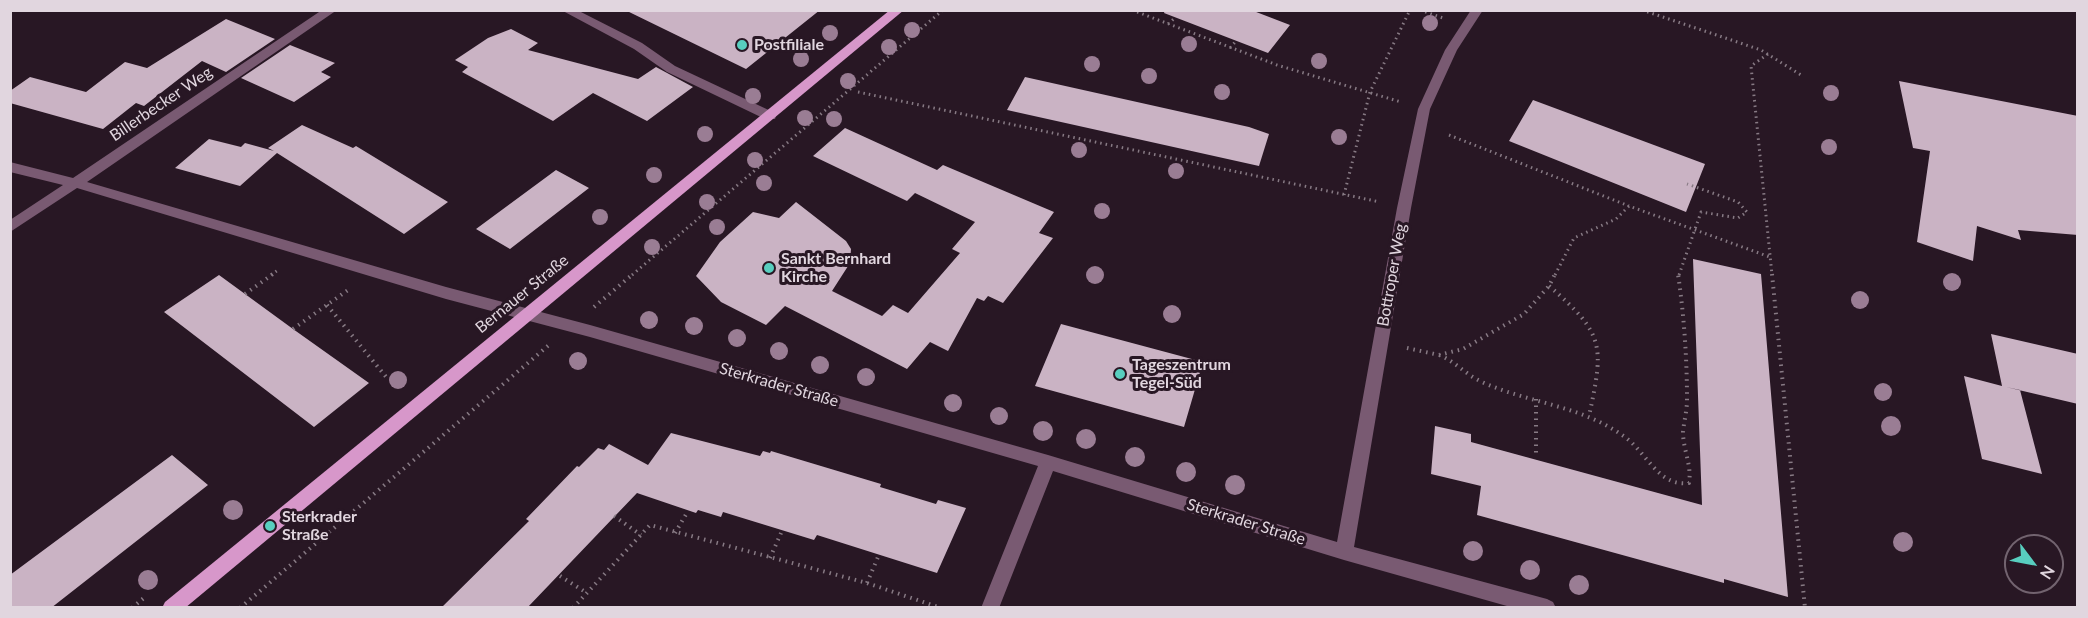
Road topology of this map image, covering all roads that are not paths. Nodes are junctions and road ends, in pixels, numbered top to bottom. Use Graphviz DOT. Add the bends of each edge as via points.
graph roads {
  1 [pos="331,10"];
  2 [pos="898,10"];
  3 [pos="1477,10"];
  4 [pos="569,11"];
  5 [pos="770,116"];
  6 [pos="10,167"];
  7 [pos="75,183"];
  8 [pos="10,227"];
  9 [pos="528,314"];
  10 [pos="1048,462"];
  11 [pos="1344,552"];
  12 [pos="171,608"];
  13 [pos="990,608"];
  14 [pos="1547,608"];
  1 -- 7 [label="street, Billerbecker Weg"];
  2 -- 5 [label="main road, Bernauer Straße"];
  3 -- 11 [label="street, Bottroper Weg" via="1446,59 1424,109"];
  4 -- 5 [label="street" via="638,46 671,69"];
  5 -- 9 [label="main road, Bernauer Straße"];
  6 -- 7 [label="street, Sterkrader Straße"];
  7 -- 8 [label="street, Billerbecker Weg"];
  7 -- 9 [label="street, Sterkrader Straße"];
  9 -- 10 [label="street, Sterkrader Straße"];
  9 -- 12 [label="main road, Bernauer Straße"];
  10 -- 11 [label="street, Sterkrader Straße"];
  10 -- 13 [label="street"];
  11 -- 14 [label="street, Sterkrader Straße"];
}
